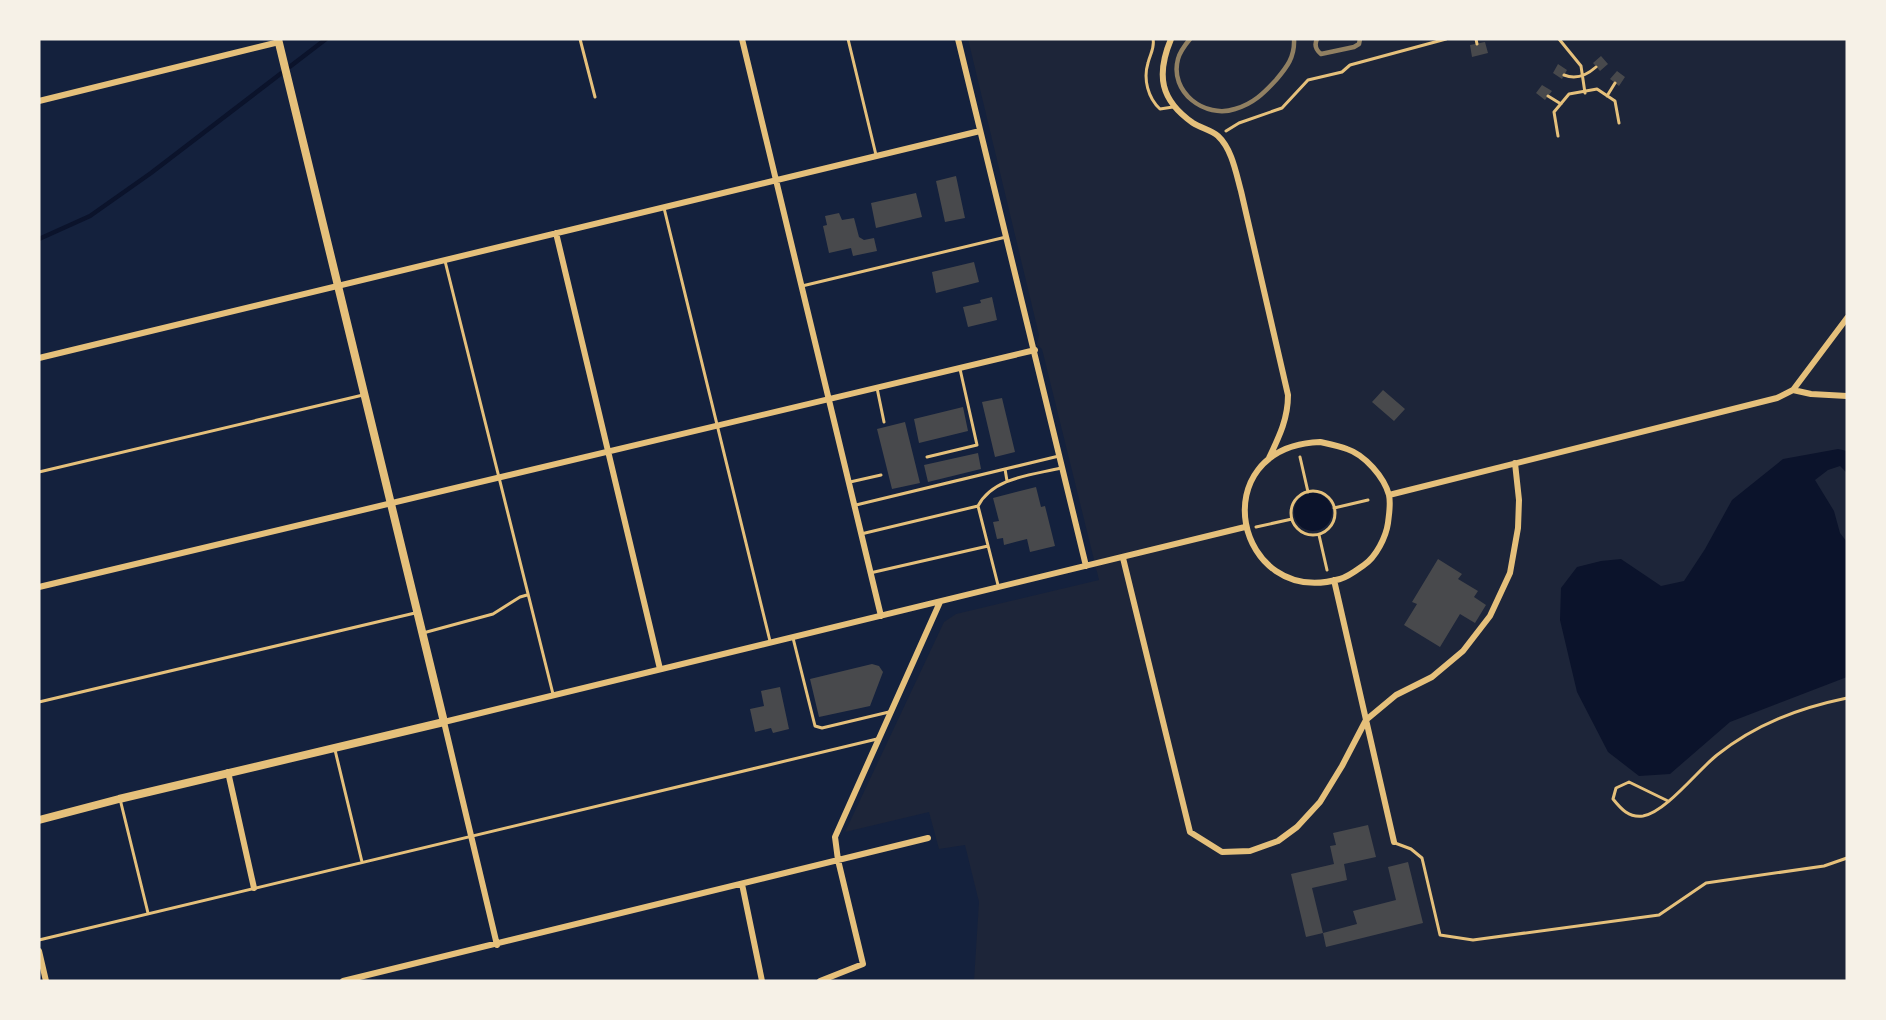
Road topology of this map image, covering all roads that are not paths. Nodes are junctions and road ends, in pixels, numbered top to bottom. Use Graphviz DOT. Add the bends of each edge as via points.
graph roads {
  1 [pos="580,39"];
  2 [pos="742,39"];
  3 [pos="848,39"];
  4 [pos="958,39"];
  5 [pos="1153,39"];
  6 [pos="1172,39"];
  7 [pos="278,41"];
  8 [pos="595,97"];
  9 [pos="39,101"];
  10 [pos="1173,107"];
  11 [pos="980,131"];
  12 [pos="876,155"];
  13 [pos="777,179"];
  14 [pos="664,208"];
  15 [pos="556,233"];
  16 [pos="1006,237"];
  17 [pos="444,260"];
  18 [pos="338,286"];
  19 [pos="800,286"];
  20 [pos="1847,318"];
  21 [pos="1035,350"];
  22 [pos="39,358"];
  23 [pos="960,368"];
  24 [pos="877,387"];
  25 [pos="1793,390"];
  26 [pos="365,394"];
  27 [pos="1847,396"];
  28 [pos="829,399"];
  29 [pos="884,422"];
  30 [pos="717,426"];
  31 [pos="609,452"];
  32 [pos="1060,456"];
  33 [pos="927,457"];
  34 [pos="1269,458"];
  35 [pos="1515,463"];
  36 [pos="1063,468"];
  37 [pos="1005,469"];
  38 [pos="39,472"];
  39 [pos="881,475"];
  40 [pos="498,478"];
  41 [pos="1007,481"];
  42 [pos="849,482"];
  43 [pos="1389,495"];
  44 [pos="390,503"];
  45 [pos="854,505"];
  46 [pos="978,506"];
  47 [pos="1245,527"];
  48 [pos="861,534"];
  49 [pos="988,546"];
  50 [pos="1123,558"];
  51 [pos="1086,566"];
  52 [pos="870,573"];
  53 [pos="1334,580"];
  54 [pos="39,587"];
  55 [pos="998,588"];
  56 [pos="527,595"];
  57 [pos="940,602"];
  58 [pos="417,612"];
  59 [pos="881,616"];
  60 [pos="422,633"];
  61 [pos="792,637"];
  62 [pos="771,643"];
  63 [pos="660,669"];
  64 [pos="553,695"];
  65 [pos="1847,698"];
  66 [pos="39,702"];
  67 [pos="891,711"];
  68 [pos="1366,720"];
  69 [pos="444,722"];
  70 [pos="879,739"];
  71 [pos="334,748"];
  72 [pos="228,772"];
  73 [pos="119,798"];
  74 [pos="1668,801"];
  75 [pos="39,820"];
  76 [pos="472,836"];
  77 [pos="928,838"];
  78 [pos="1394,842"];
  79 [pos="1847,858"];
  80 [pos="838,860"];
  81 [pos="362,862"];
  82 [pos="742,884"];
  83 [pos="254,888"];
  84 [pos="148,914"];
  85 [pos="39,940"];
  86 [pos="496,945"];
  87 [pos="39,951"];
  88 [pos="46,981"];
  89 [pos="343,981"];
  90 [pos="762,981"];
  91 [pos="820,981"];
  1 -- 8 [label="lane"];
  2 -- 13 [label="street"];
  3 -- 12 [label="lane"];
  4 -- 11 [label="street"];
  5 -- 10 [label="lane" via="1147,65 1148,92 1160,109"];
  6 -- 10 [label="street" via="1162,73"];
  7 -- 9 [label="street"];
  7 -- 18 [label="street"];
  10 -- 34 [label="street" via="1218,136 1233,161 1288,395 1284,427"];
  11 -- 12 [label="street"];
  11 -- 16 [label="street"];
  12 -- 13 [label="street"];
  13 -- 14 [label="street"];
  13 -- 19 [label="street"];
  14 -- 15 [label="street"];
  14 -- 30 [label="lane"];
  15 -- 17 [label="street"];
  15 -- 31 [label="street"];
  16 -- 19 [label="lane"];
  16 -- 21 [label="street"];
  17 -- 18 [label="street"];
  17 -- 40 [label="lane"];
  18 -- 22 [label="street"];
  18 -- 26 [label="street"];
  19 -- 28 [label="street"];
  20 -- 25 [label="street"];
  21 -- 23 [label="street"];
  21 -- 32 [label="street"];
  23 -- 24 [label="street"];
  23 -- 33 [label="lane" via="977,446"];
  24 -- 28 [label="street"];
  24 -- 29 [label="lane"];
  25 -- 27 [label="street"];
  25 -- 35 [label="street" via="1777,398"];
  26 -- 38 [label="lane"];
  26 -- 44 [label="street"];
  28 -- 30 [label="street"];
  28 -- 42 [label="street"];
  30 -- 31 [label="street"];
  30 -- 62 [label="lane"];
  31 -- 40 [label="street"];
  31 -- 63 [label="street"];
  32 -- 36 [label="street"];
  32 -- 37 [label="lane"];
  34 -- 43 [label="street" via="1304,443 1320,442 1349,449 1381,478"];
  34 -- 47 [label="street" via="1248,488"];
  35 -- 43 [label="street"];
  35 -- 68 [label="street" via="1518,528 1510,573 1490,616 1463,651 1432,677 1396,695"];
  36 -- 41 [label="lane"];
  36 -- 51 [label="street"];
  37 -- 41 [label="lane"];
  37 -- 45 [label="lane"];
  39 -- 42 [label="lane"];
  40 -- 44 [label="street"];
  40 -- 56 [label="lane"];
  41 -- 46 [label="lane" via="983,496"];
  42 -- 45 [label="street"];
  43 -- 53 [label="street" via="1387,530 1382,543 1367,563"];
  44 -- 54 [label="street"];
  44 -- 58 [label="street"];
  45 -- 48 [label="street"];
  46 -- 48 [label="lane"];
  46 -- 49 [label="lane"];
  47 -- 50 [label="street"];
  47 -- 53 [label="street" via="1254,548 1276,572 1300,582"];
  48 -- 52 [label="street"];
  49 -- 52 [label="lane"];
  49 -- 55 [label="lane"];
  50 -- 51 [label="street"];
  50 -- 68 [label="street" via="1190,832 1222,852 1250,851 1278,841 1320,802"];
  51 -- 55 [label="street"];
  52 -- 59 [label="street"];
  53 -- 68 [label="street"];
  55 -- 57 [label="street"];
  56 -- 60 [label="lane" via="493,614"];
  56 -- 64 [label="lane"];
  57 -- 59 [label="street"];
  57 -- 67 [label="street"];
  58 -- 60 [label="street"];
  58 -- 66 [label="lane"];
  59 -- 61 [label="street"];
  60 -- 69 [label="street"];
  61 -- 62 [label="street"];
  61 -- 67 [label="lane" via="818,728"];
  62 -- 63 [label="street"];
  63 -- 64 [label="street"];
  64 -- 69 [label="street"];
  65 -- 74 [label="lane" via="1810,706 1768,722 1718,754"];
  67 -- 70 [label="street"];
  68 -- 78 [label="street"];
  69 -- 71 [label="street"];
  69 -- 76 [label="street"];
  70 -- 76 [label="lane"];
  70 -- 80 [label="street" via="835,837"];
  71 -- 72 [label="street"];
  71 -- 81 [label="lane"];
  72 -- 73 [label="street"];
  72 -- 83 [label="street"];
  73 -- 75 [label="street"];
  73 -- 84 [label="lane"];
  74 -- 74 [label="lane" via="1658,811 1641,816 1623,813 1613,800 1616,788 1629,782"];
  76 -- 81 [label="lane"];
  76 -- 86 [label="street"];
  77 -- 80 [label="street"];
  78 -- 79 [label="lane" via="1422,858 1440,935 1473,940 1659,915 1706,883 1824,866"];
  80 -- 82 [label="street"];
  80 -- 91 [label="street" via="863,964"];
  81 -- 83 [label="lane"];
  82 -- 86 [label="street"];
  82 -- 90 [label="street"];
  83 -- 84 [label="lane"];
  84 -- 85 [label="lane"];
  86 -- 89 [label="street"];
  87 -- 88 [label="street"];
}
